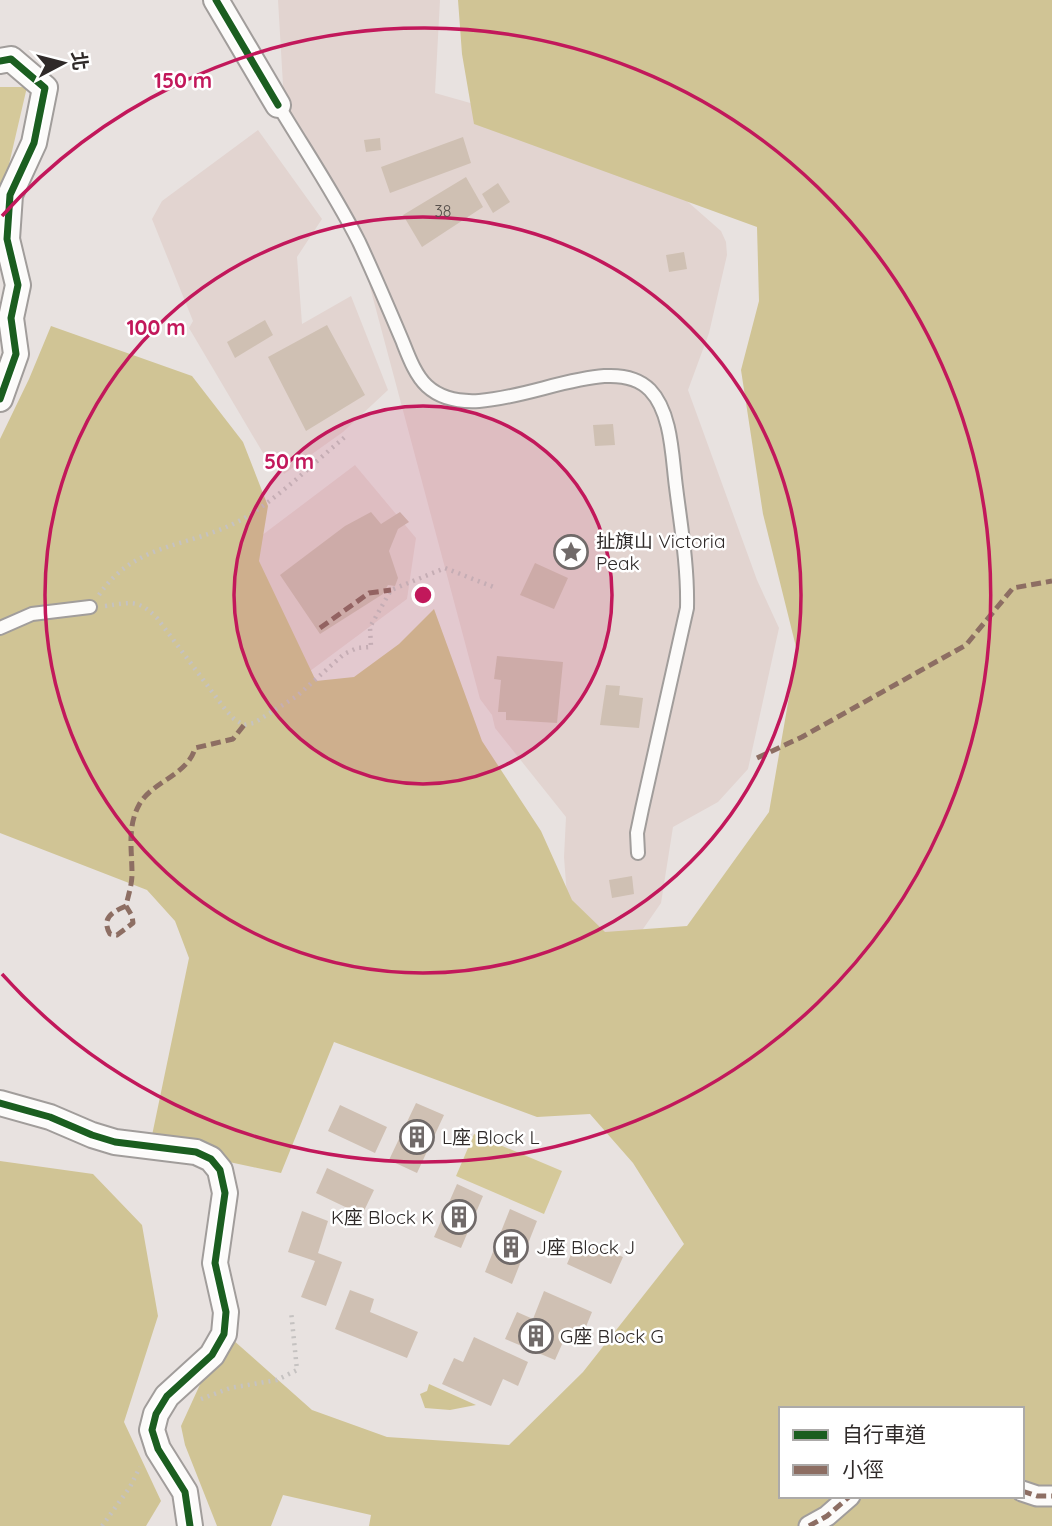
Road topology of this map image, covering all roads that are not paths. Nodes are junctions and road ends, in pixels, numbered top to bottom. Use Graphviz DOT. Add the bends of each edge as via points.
graph roads {
  1 [pos="216,0"];
  2 [pos="0,61"];
  3 [pos="278,105"];
  4 [pos="0,399"];
  5 [pos="90,607"];
  6 [pos="0,628"];
  7 [pos="638,853"];
  8 [pos="0,1103"];
  9 [pos="1024,1492"];
  10 [pos="1052,1496"];
  11 [pos="848,1498"];
  12 [pos="190,1526"];
  13 [pos="809,1526"];
  1 -- 3 [label="street"];
  2 -- 4 [label="street" via="11,59 45,88 34,143 10,195 7,239 18,285 11,318 16,354"];
  3 -- 7 [label="lane" via="358,240 425,385 460,401 488,401 589,379 636,379 652,391 663,411 688,579 687,608 637,833"];
  5 -- 6 [label="lane" via="32,614"];
  8 -- 12 [label="street" via="115,1142 196,1152 220,1170 225,1193 215,1263 226,1312 224,1334 212,1355 167,1396 152,1430 158,1449 185,1492"];
  9 -- 10 [label="street"];
  11 -- 13 [label="street"];
}
